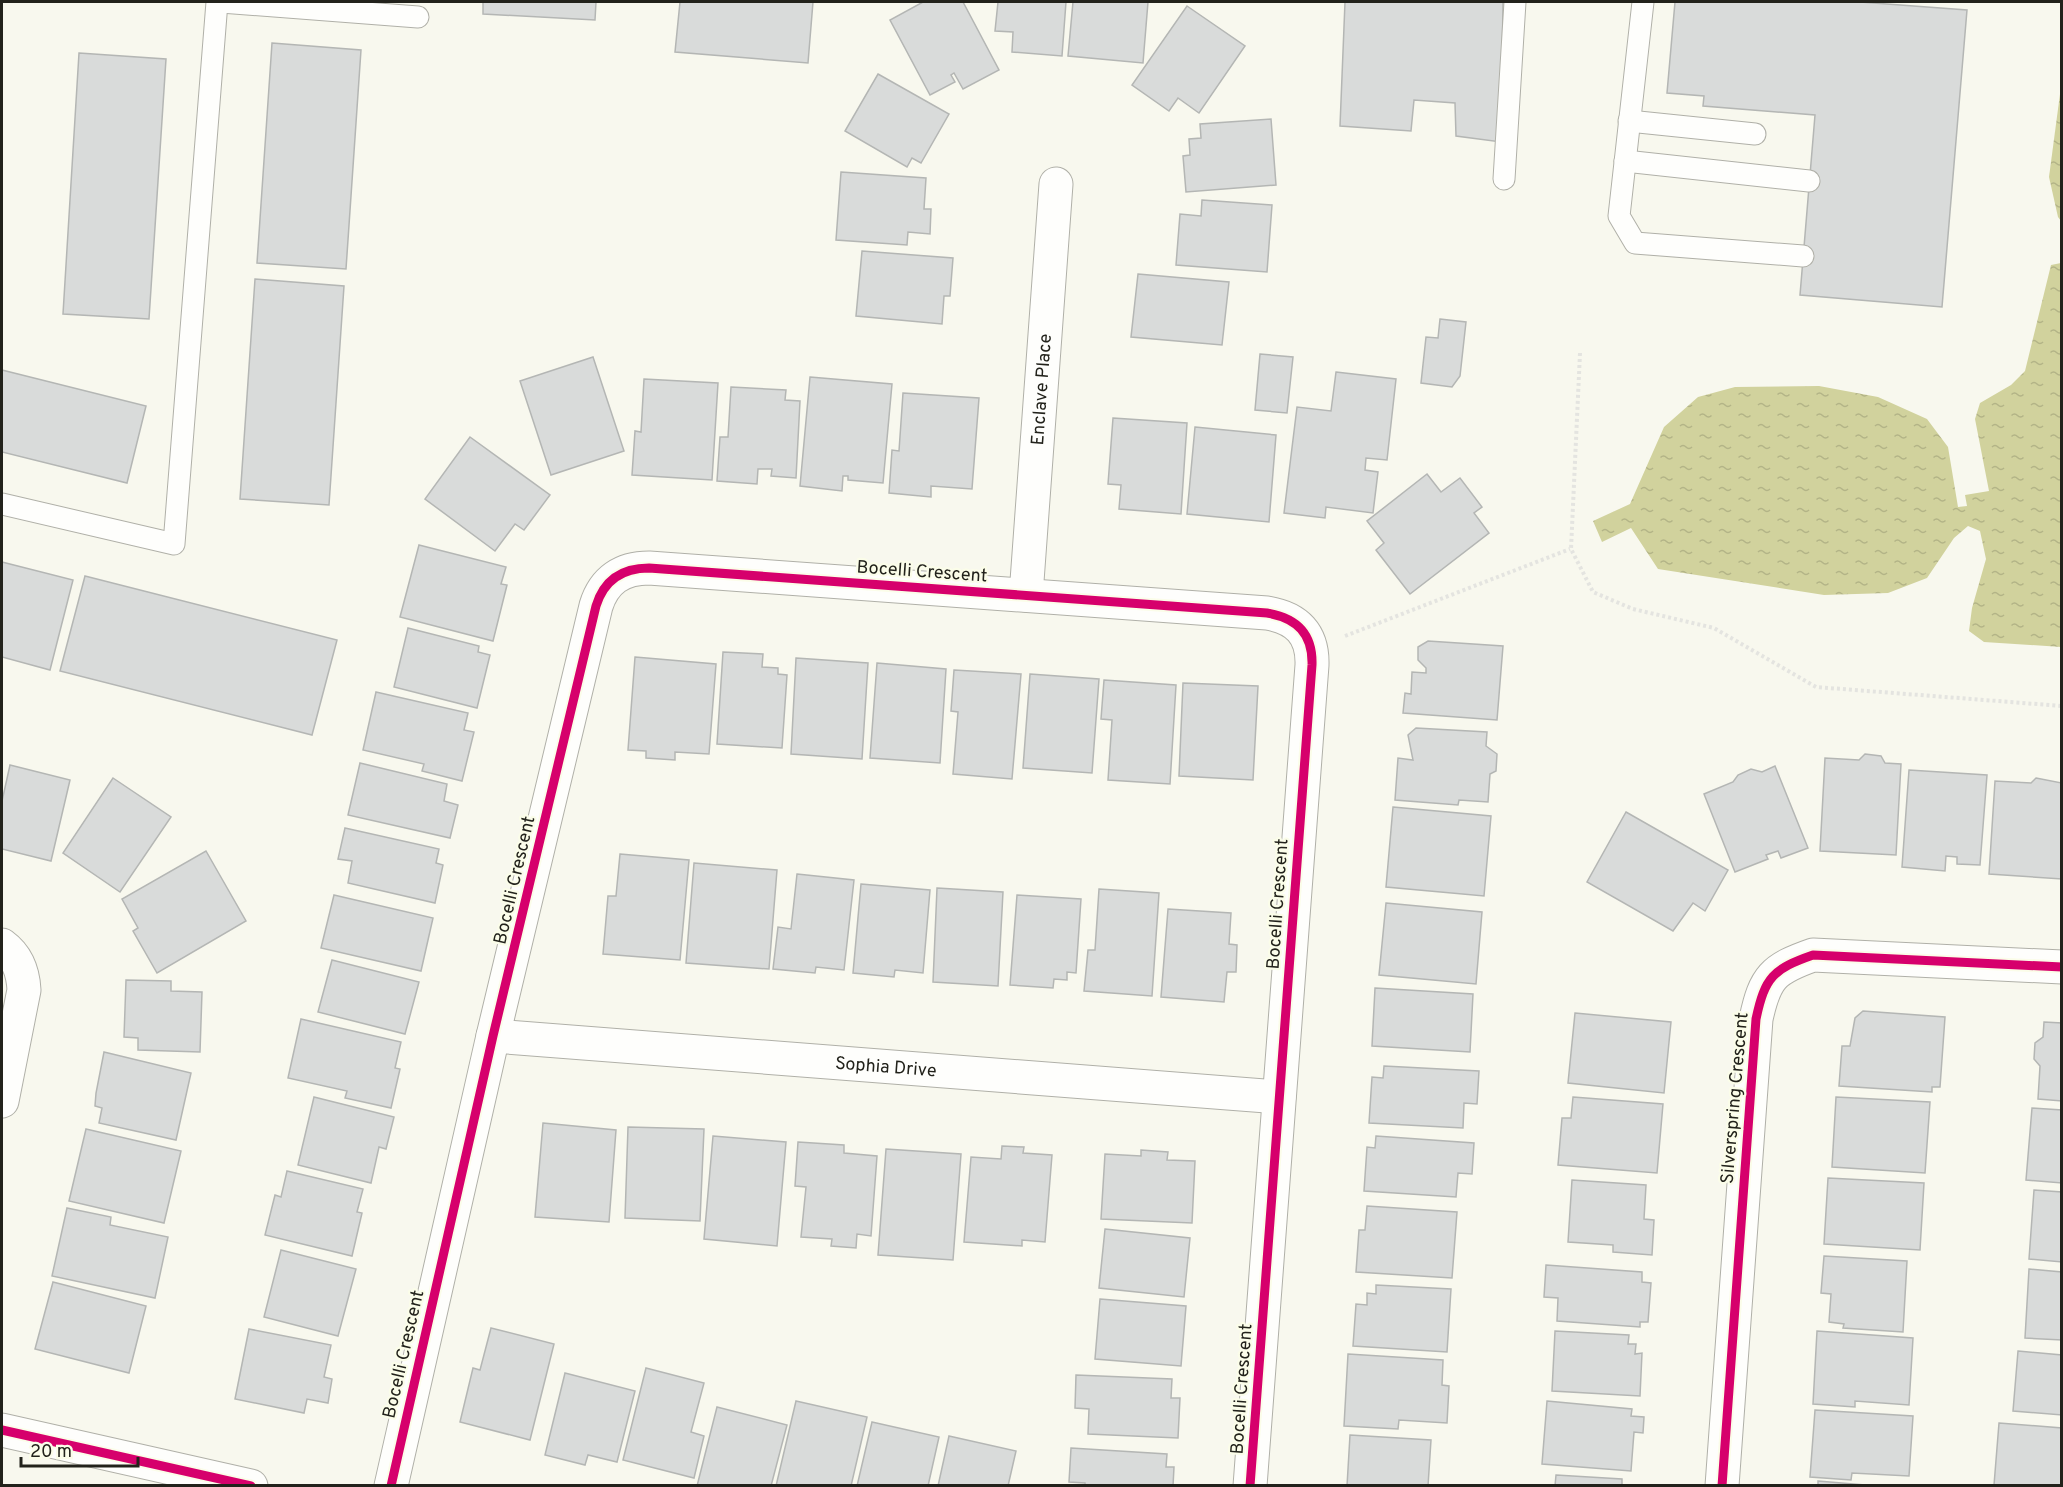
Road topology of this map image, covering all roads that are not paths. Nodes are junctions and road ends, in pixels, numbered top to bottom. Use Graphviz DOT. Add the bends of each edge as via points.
graph roads {
  1 [pos="219,2"];
  2 [pos="1515,2"];
  3 [pos="1643,2"];
  4 [pos="418,17"];
  5 [pos="1629,121"];
  6 [pos="1755,134"];
  7 [pos="1625,161"];
  8 [pos="1504,179"];
  9 [pos="1809,181"];
  10 [pos="1056,184"];
  11 [pos="1803,256"];
  12 [pos="2,504"];
  13 [pos="1026,595"];
  14 [pos="2,945"];
  15 [pos="2061,967"];
  16 [pos="493,1036"];
  17 [pos="1279,1097"];
  18 [pos="2,1101"];
  19 [pos="2,1430"];
  20 [pos="251,1485"];
  21 [pos="391,1485"];
  22 [pos="1250,1485"];
  23 [pos="1722,1485"];
  1 -- 4 [label="lane"];
  1 -- 12 [label="lane" via="174,544"];
  2 -- 8 [label="lane"];
  3 -- 5 [label="lane"];
  5 -- 6 [label="lane"];
  5 -- 7 [label="lane"];
  7 -- 9 [label="lane"];
  7 -- 11 [label="lane" via="1619,216 1635,243"];
  10 -- 13 [label="street, Enclave Place"];
  13 -- 16 [label="street, Bocelli Crescent" via="649,568 632,569 614,577 601,591 596,606"];
  13 -- 17 [label="street, Bocelli Crescent" via="1275,614 1288,618 1309,641 1312,665"];
  14 -- 18 [label="street" via="19,964 24,990"];
  15 -- 23 [label="street, Silverspring Crescent" via="1813,955 1789,963 1768,980 1756,1018"];
  16 -- 17 [label="street, Sophia Drive"];
  16 -- 21 [label="street, Bocelli Crescent"];
  17 -- 22 [label="street, Bocelli Crescent"];
  19 -- 20 [label="street"];
}
